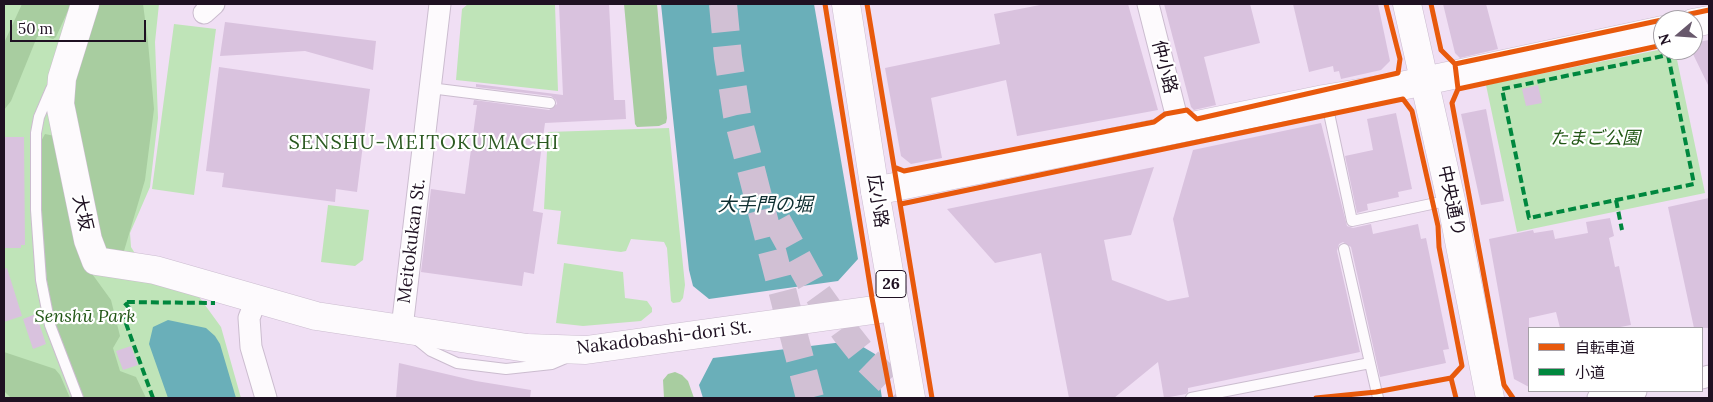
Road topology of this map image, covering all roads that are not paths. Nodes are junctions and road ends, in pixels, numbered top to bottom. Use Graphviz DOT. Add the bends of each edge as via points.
graph roads {
  1 [pos="440,4"];
  2 [pos="846,4"];
  3 [pos="1148,4"];
  4 [pos="1407,4"];
  5 [pos="84,8"];
  6 [pos="1653,32"];
  7 [pos="1426,80"];
  8 [pos="430,88"];
  9 [pos="1326,99"];
  10 [pos="550,104"];
  11 [pos="1180,130"];
  12 [pos="875,191"];
  13 [pos="1451,200"];
  14 [pos="1344,249"];
  15 [pos="256,300"];
  16 [pos="895,307"];
  17 [pos="402,328"];
  18 [pos="1370,363"];
  19 [pos="1631,392"];
  20 [pos="78,398"];
  21 [pos="266,398"];
  22 [pos="912,398"];
  23 [pos="1191,398"];
  24 [pos="1378,398"];
  25 [pos="1490,398"];
  26 [pos="1598,398"];
  1 -- 8 [label="street, Meitokukan St."];
  2 -- 12 [label="street, 広小路 / 26"];
  3 -- 11 [label="street, 仲小路"];
  4 -- 7 [label="street, 中央通り"];
  5 -- 15 [label="street, 大坂" via="62,78 60,104 88,240 96,261 155,270"];
  5 -- 20 [label="lane" via="55,76 36,133 36,210 41,280 50,325"];
  6 -- 7 [label="street"];
  7 -- 9 [label="street"];
  7 -- 13 [label="street, 中央通り"];
  8 -- 10 [label="lane"];
  8 -- 17 [label="street, Meitokukan St."];
  9 -- 11 [label="street"];
  9 -- 13 [label="lane" via="1352,221"];
  11 -- 12 [label="street"];
  12 -- 16 [label="street, 広小路 / 26"];
  13 -- 25 [label="street, 中央通り"];
  14 -- 18 [label="lane"];
  15 -- 17 [label="street, Nakadobashi-dori St." via="316,316"];
  15 -- 21 [label="street" via="250,318 251,347"];
  16 -- 17 [label="street, Nakadobashi-dori St." via="586,350 527,348"];
  16 -- 22 [label="street, 広小路 / 26"];
  18 -- 23 [label="lane"];
  18 -- 24 [label="lane"];
  19 -- 26 [label="street"];
}
